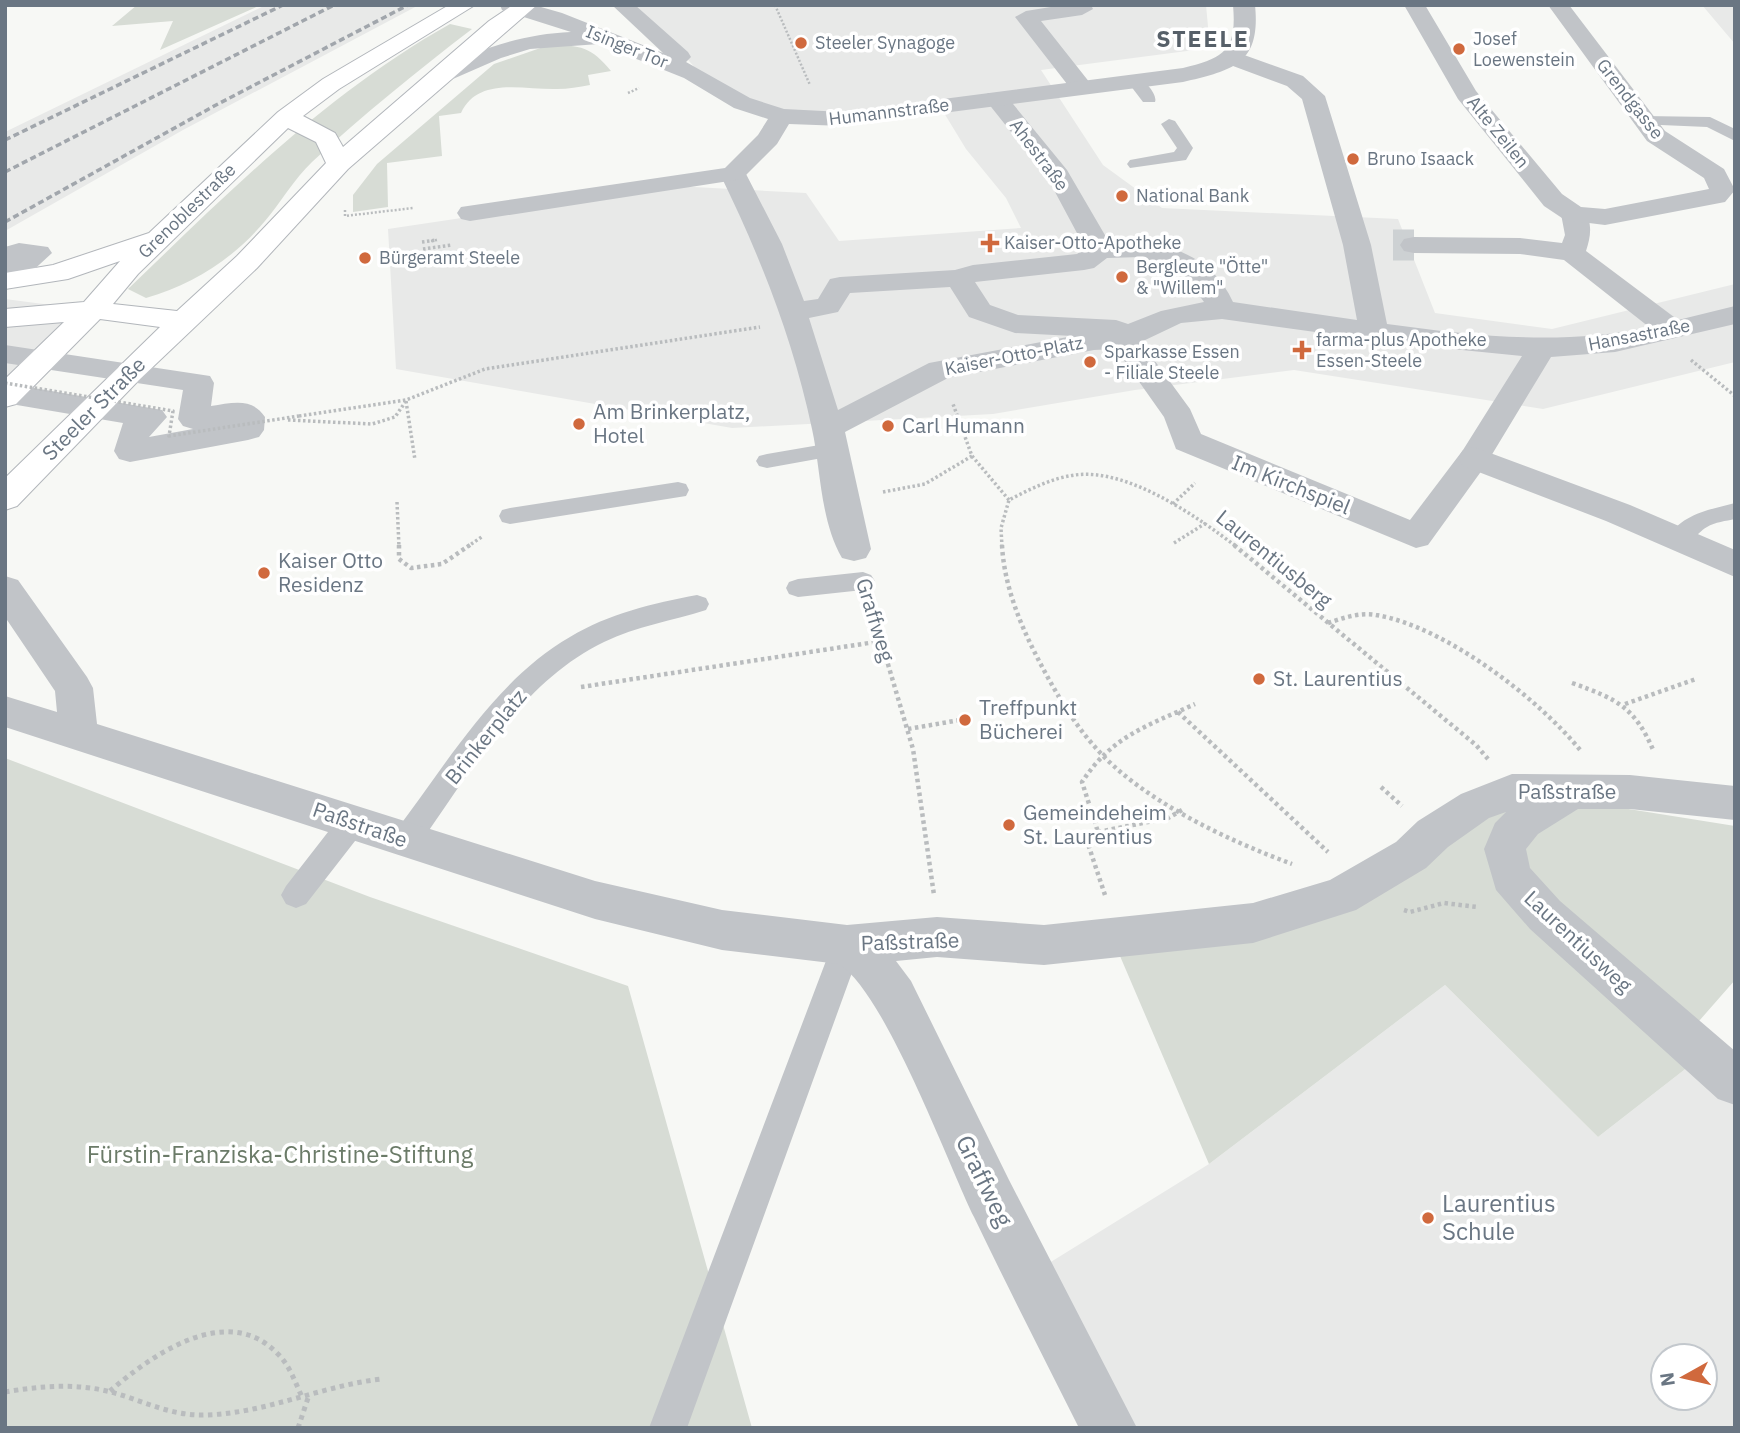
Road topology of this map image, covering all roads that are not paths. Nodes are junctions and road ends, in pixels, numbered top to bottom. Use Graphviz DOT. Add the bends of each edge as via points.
graph roads {
  1 [pos="465,5"];
  2 [pos="1080,5"];
  3 [pos="1244,5"];
  4 [pos="1414,5"];
  5 [pos="1558,5"];
  6 [pos="520,6"];
  7 [pos="614,10"];
  8 [pos="619,43"];
  9 [pos="1233,58"];
  10 [pos="692,73"];
  11 [pos="438,77"];
  12 [pos="1082,88"];
  13 [pos="996,98"];
  14 [pos="782,116"];
  15 [pos="286,117"];
  16 [pos="1644,121"];
  17 [pos="1168,124"];
  18 [pos="1735,136"];
  19 [pos="339,164"];
  20 [pos="1136,164"];
  21 [pos="733,174"];
  22 [pos="480,206"];
  23 [pos="1574,214"];
  24 [pos="159,238"];
  25 [pos="1387,245"];
  26 [pos="1100,250"];
  27 [pos="1572,253"];
  28 [pos="5,258"];
  29 [pos="959,278"];
  30 [pos="5,281"];
  31 [pos="5,287"];
  32 [pos="93,310"];
  33 [pos="1222,310"];
  34 [pos="793,312"];
  35 [pos="1735,315"];
  36 [pos="5,318"];
  37 [pos="185,321"];
  38 [pos="1374,331"];
  39 [pos="1665,331"];
  40 [pos="1125,340"];
  41 [pos="1542,348"];
  42 [pos="5,354"];
  43 [pos="14,377"];
  44 [pos="5,395"];
  45 [pos="830,439"];
  46 [pos="1474,458"];
  47 [pos="767,461"];
  48 [pos="676,483"];
  49 [pos="5,498"];
  50 [pos="511,511"];
  51 [pos="1735,511"];
  52 [pos="1678,540"];
  53 [pos="854,549"];
  54 [pos="1735,564"];
  55 [pos="863,581"];
  56 [pos="798,588"];
  57 [pos="5,589"];
  58 [pos="697,604"];
  59 [pos="9,715"];
  60 [pos="79,736"];
  61 [pos="1584,792"];
  62 [pos="1735,803"];
  63 [pos="352,823"];
  64 [pos="405,841"];
  65 [pos="296,895"];
  66 [pos="847,945"];
  67 [pos="1735,1082"];
  68 [pos="668,1428"];
  69 [pos="1109,1428"];
  1 -- 15 [label="main road, Grenoblestraße" via="331,84"];
  2 -- 12 [label="street" via="1082,9 1016,19"];
  3 -- 9 [label="street" via="1247,33"];
  4 -- 23 [label="street, Alte Zeilen" via="1466,94 1553,200"];
  5 -- 16 [label="street, Grendgasse"];
  6 -- 8 [label="street, Isinger Tor"];
  6 -- 11 [label="main road"];
  7 -- 10 [label="street, Isinger Tor" via="674,51"];
  8 -- 10 [label="street, Isinger Tor"];
  8 -- 11 [label="street" via="565,38 526,42 481,56"];
  9 -- 12 [label="street, Humannstraße" via="1142,90"];
  9 -- 25 [label="street" via="1295,81 1313,96"];
  10 -- 14 [label="street, Isinger Tor" via="742,103"];
  11 -- 19 [label="main road"];
  12 -- 13 [label="street, Humannstraße"];
  13 -- 14 [label="street, Humannstraße" via="825,120"];
  13 -- 26 [label="street, Ahestraße" via="1058,175"];
  14 -- 21 [label="street" via="768,139"];
  15 -- 19 [label="main road" via="326,138"];
  15 -- 24 [label="main road, Grenoblestraße"];
  16 -- 18 [label="lane" via="1710,122"];
  16 -- 23 [label="street, Grendgasse" via="1664,142 1715,174 1722,190 1716,197 1700,201 1605,218"];
  17 -- 20 [label="lane" via="1185,148 1180,156"];
  19 -- 37 [label="main road"];
  21 -- 22 [label="street"];
  21 -- 34 [label="street" via="768,244"];
  23 -- 27 [label="street" via="1578,235"];
  24 -- 30 [label="main road" via="58,273"];
  24 -- 32 [label="main road, Grenoblestraße"];
  25 -- 27 [label="street" via="1520,246"];
  25 -- 38 [label="street"];
  26 -- 29 [label="street" via="1084,262"];
  26 -- 33 [label="street" via="1144,249 1192,266"];
  27 -- 39 [label="street"];
  28 -- 30 [label="street" via="19,251 38,253"];
  29 -- 34 [label="street" via="840,285 828,306"];
  29 -- 40 [label="street, Kaiser-Otto-Platz" via="979,311 1015,324 1116,329"];
  31 -- 32 [label="main road" via="63,293"];
  32 -- 36 [label="main road"];
  32 -- 37 [label="main road"];
  32 -- 43 [label="main road"];
  33 -- 38 [label="street, Kaiser-Otto-Platz"];
  33 -- 40 [label="street, Kaiser-Otto-Platz" via="1165,319 1137,328"];
  34 -- 45 [label="street"];
  35 -- 39 [label="street, Hansastraße"];
  37 -- 49 [label="main road, Steeler Straße"];
  38 -- 41 [label="street, Hansastraße"];
  39 -- 41 [label="street, Hansastraße" via="1581,348"];
  40 -- 45 [label="street, Kaiser-Otto-Platz" via="1094,341 940,370"];
  40 -- 46 [label="street, Im Kirchspiel" via="1180,416 1187,441 1416,536"];
  41 -- 46 [label="street"];
  42 -- 44 [label="street" via="199,383 194,419 242,412 241,418 249,417 248,430 130,451 135,428 151,416"];
  43 -- 44 [label="main road"];
  45 -- 47 [label="lane"];
  45 -- 53 [label="street, Graffweg"];
  46 -- 52 [label="street"];
  48 -- 50 [label="lane"];
  51 -- 52 [label="lane" via="1700,520"];
  52 -- 54 [label="street"];
  55 -- 56 [label="lane"];
  57 -- 60 [label="street" via="74,688"];
  58 -- 64 [label="lane, Brinkerplatz" via="611,629 564,653 515,696"];
  59 -- 60 [label="street, Paßstraße"];
  60 -- 63 [label="street, Paßstraße"];
  61 -- 62 [label="street, Paßstraße" via="1667,794"];
  61 -- 66 [label="street, Paßstraße" via="1512,791 1475,806 1362,874 1341,896 1253,923 1044,945 937,937"];
  61 -- 67 [label="street, Laurentiusweg" via="1523,821 1510,836 1505,849 1511,877 1545,915"];
  63 -- 64 [label="street, Paßstraße"];
  63 -- 65 [label="lane"];
  64 -- 66 [label="street, Paßstraße" via="633,909 722,930"];
  66 -- 68 [label="lane"];
  66 -- 69 [label="street, Graffweg" via="868,958 895,996 991,1198"];
}
